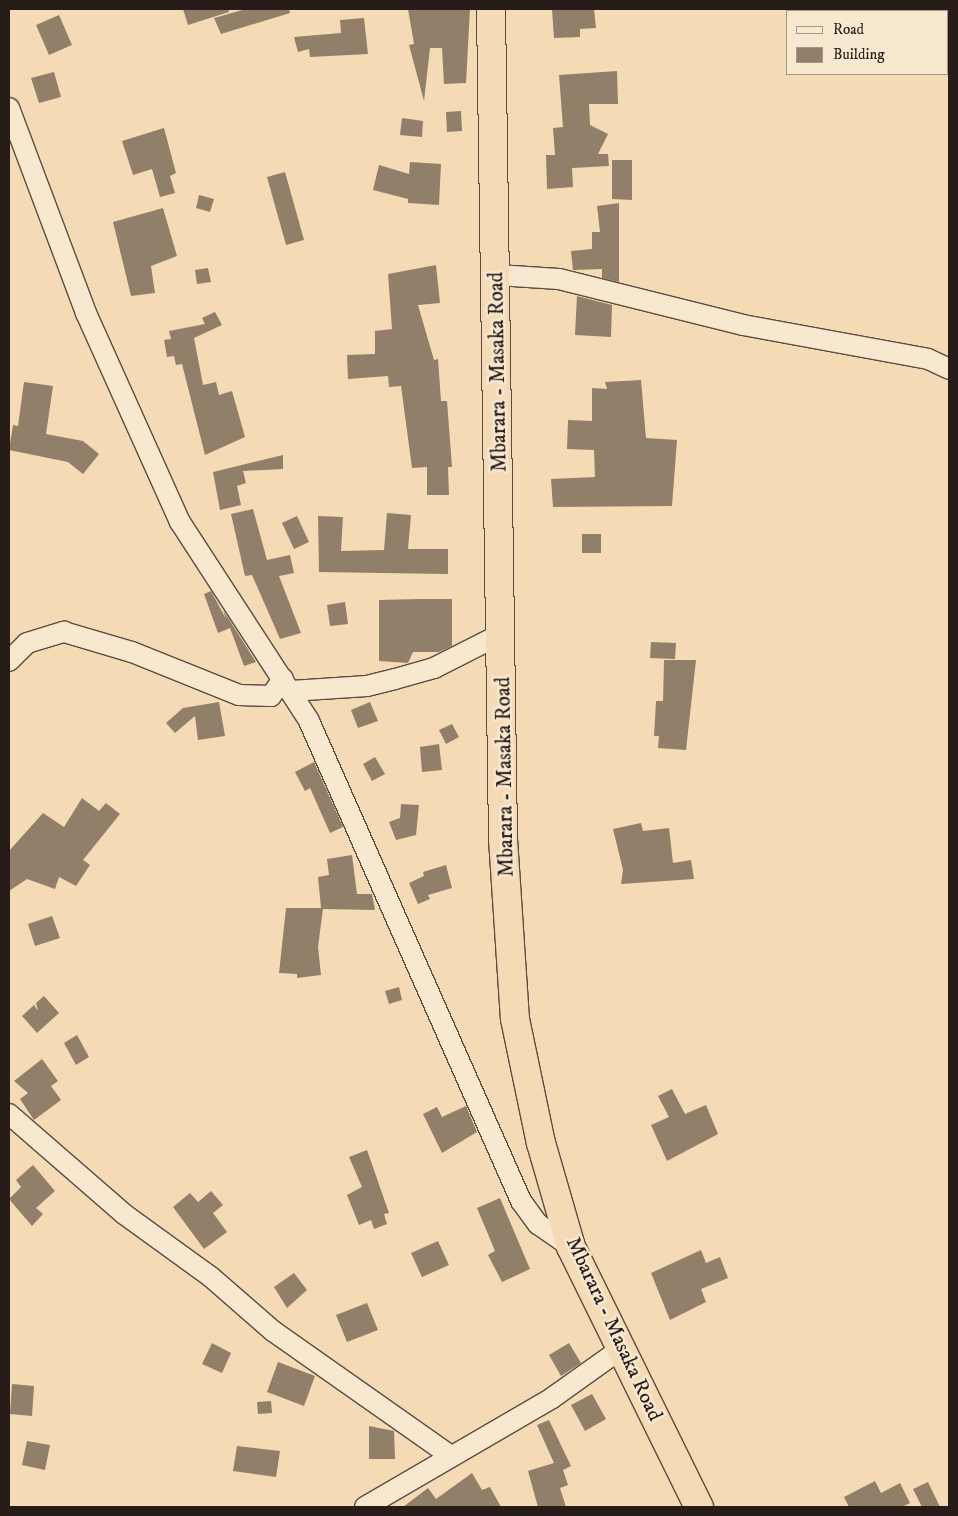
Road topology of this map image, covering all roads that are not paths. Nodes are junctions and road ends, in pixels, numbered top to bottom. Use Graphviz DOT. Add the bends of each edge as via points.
graph roads {
  1 [pos="492,9"];
  2 [pos="9,108"];
  3 [pos="497,274"];
  4 [pos="949,369"];
  5 [pos="503,633"];
  6 [pos="9,661"];
  7 [pos="287,685"];
  8 [pos="9,1114"];
  9 [pos="571,1247"];
  10 [pos="622,1348"];
  11 [pos="451,1456"];
  12 [pos="365,1507"];
  13 [pos="699,1507"];
  1 -- 3 [label="highway, Mbarara - Masaka Road"];
  2 -- 7 [label="street" via="86,313 180,522"];
  3 -- 4 [label="street" via="560,279 743,325 928,359"];
  3 -- 5 [label="highway, Mbarara - Masaka Road"];
  5 -- 7 [label="street" via="434,668 367,686"];
  5 -- 9 [label="highway, Mbarara - Masaka Road" via="503,839 515,1019 538,1134"];
  6 -- 7 [label="street" via="27,643 64,632 132,652 239,695 271,696"];
  7 -- 9 [label="street" via="340,786 514,1188 538,1224"];
  8 -- 11 [label="street" via="124,1214 211,1277 273,1330"];
  9 -- 10 [label="highway, Mbarara - Masaka Road"];
  10 -- 11 [label="street" via="552,1398"];
  10 -- 13 [label="highway, Mbarara - Masaka Road"];
  11 -- 12 [label="street"];
}
